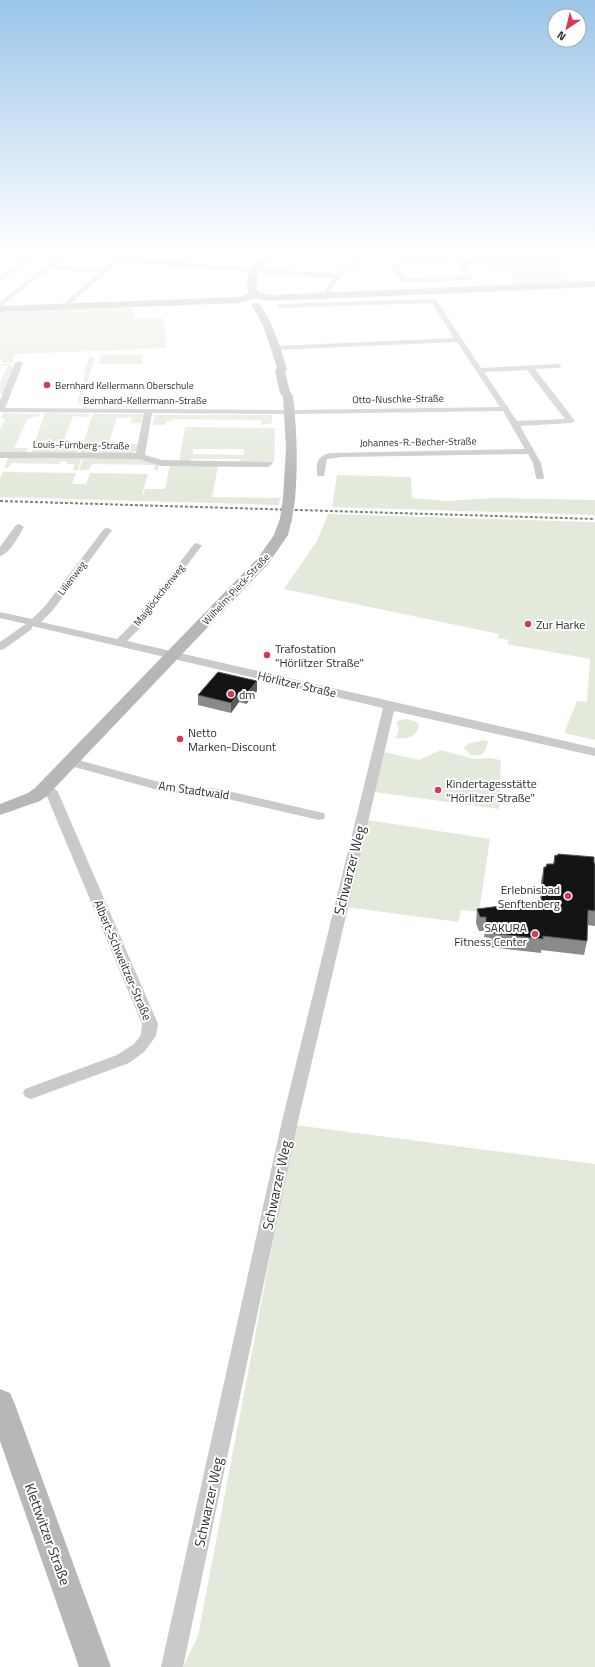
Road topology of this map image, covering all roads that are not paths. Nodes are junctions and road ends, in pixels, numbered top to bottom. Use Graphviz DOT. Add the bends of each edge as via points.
graph roads {
  1 [pos="270,330"];
  2 [pos="452,330"];
  3 [pos="458,340"];
  4 [pos="276,348"];
  5 [pos="19,363"];
  6 [pos="558,366"];
  7 [pos="529,367"];
  8 [pos="478,370"];
  9 [pos="3,396"];
  10 [pos="506,409"];
  11 [pos="0,410"];
  12 [pos="148,412"];
  13 [pos="290,412"];
  14 [pos="515,424"];
  15 [pos="531,451"];
  16 [pos="0,455"];
  17 [pos="140,456"];
  18 [pos="268,464"];
  19 [pos="321,474"];
  20 [pos="540,477"];
  21 [pos="19,527"];
  22 [pos="107,530"];
  23 [pos="197,546"];
  24 [pos="0,553"];
  25 [pos="0,615"];
  26 [pos="31,625"];
  27 [pos="120,642"];
  28 [pos="0,648"];
  29 [pos="173,655"];
  30 [pos="389,706"];
  31 [pos="595,752"];
  32 [pos="76,757"];
  33 [pos="46,787"];
  34 [pos="0,810"];
  35 [pos="319,816"];
  36 [pos="31,1093"];
  37 [pos="0,1402"];
  38 [pos="95,1667"];
  39 [pos="172,1667"];
  1 -- 4 [label="main road, Wilhelm-Pieck-Straße"];
  2 -- 3 [label="street"];
  3 -- 4 [label="street"];
  3 -- 8 [label="street"];
  4 -- 13 [label="main road, Wilhelm-Pieck-Straße"];
  5 -- 9 [label="street"];
  6 -- 7 [label="street"];
  7 -- 8 [label="street"];
  7 -- 14 [label="street" via="571,421"];
  8 -- 10 [label="street"];
  9 -- 11 [label="street"];
  10 -- 13 [label="street, Otto-Nuschke-Straße"];
  10 -- 14 [label="street"];
  11 -- 12 [label="street, Bernhard-Kellermann-Straße"];
  12 -- 13 [label="street, Bernhard-Kellermann-Straße"];
  12 -- 17 [label="street, Louis-Fürnberg-Straße"];
  13 -- 29 [label="main road, Wilhelm-Pieck-Straße, bridge" via="292,474 286,519 281,535 263,561"];
  14 -- 15 [label="street"];
  15 -- 19 [label="street, Johannes-R.-Becher-Straße" via="331,455 320,462"];
  15 -- 20 [label="street"];
  16 -- 17 [label="street, Louis-Fürnberg-Straße"];
  17 -- 18 [label="street" via="161,462"];
  21 -- 24 [label="street"];
  22 -- 26 [label="street, Lilienweg" via="49,608"];
  23 -- 27 [label="street, Maiglöckchenweg" via="136,626"];
  25 -- 26 [label="street, Hörlitzer Straße"];
  26 -- 27 [label="street, Hörlitzer Straße"];
  26 -- 28 [label="street, Lilienweg"];
  27 -- 29 [label="street, Hörlitzer Straße"];
  29 -- 30 [label="street, Hörlitzer Straße"];
  29 -- 32 [label="main road, Wilhelm-Pieck-Straße"];
  30 -- 31 [label="street, Hörlitzer Straße"];
  30 -- 39 [label="street, Schwarzer Weg" via="290,1121"];
  32 -- 33 [label="main road, Wilhelm-Pieck-Straße"];
  32 -- 35 [label="street, Am Stadtwald" via="169,789 219,793"];
  33 -- 34 [label="main road, Wilhelm-Pieck-Straße" via="34,796"];
  33 -- 36 [label="street, Albert-Schweitzer-Straße" via="52,792 150,1024 148,1036 139,1048 123,1059"];
  37 -- 38 [label="main road, Klettwitzer Straße"];
}
